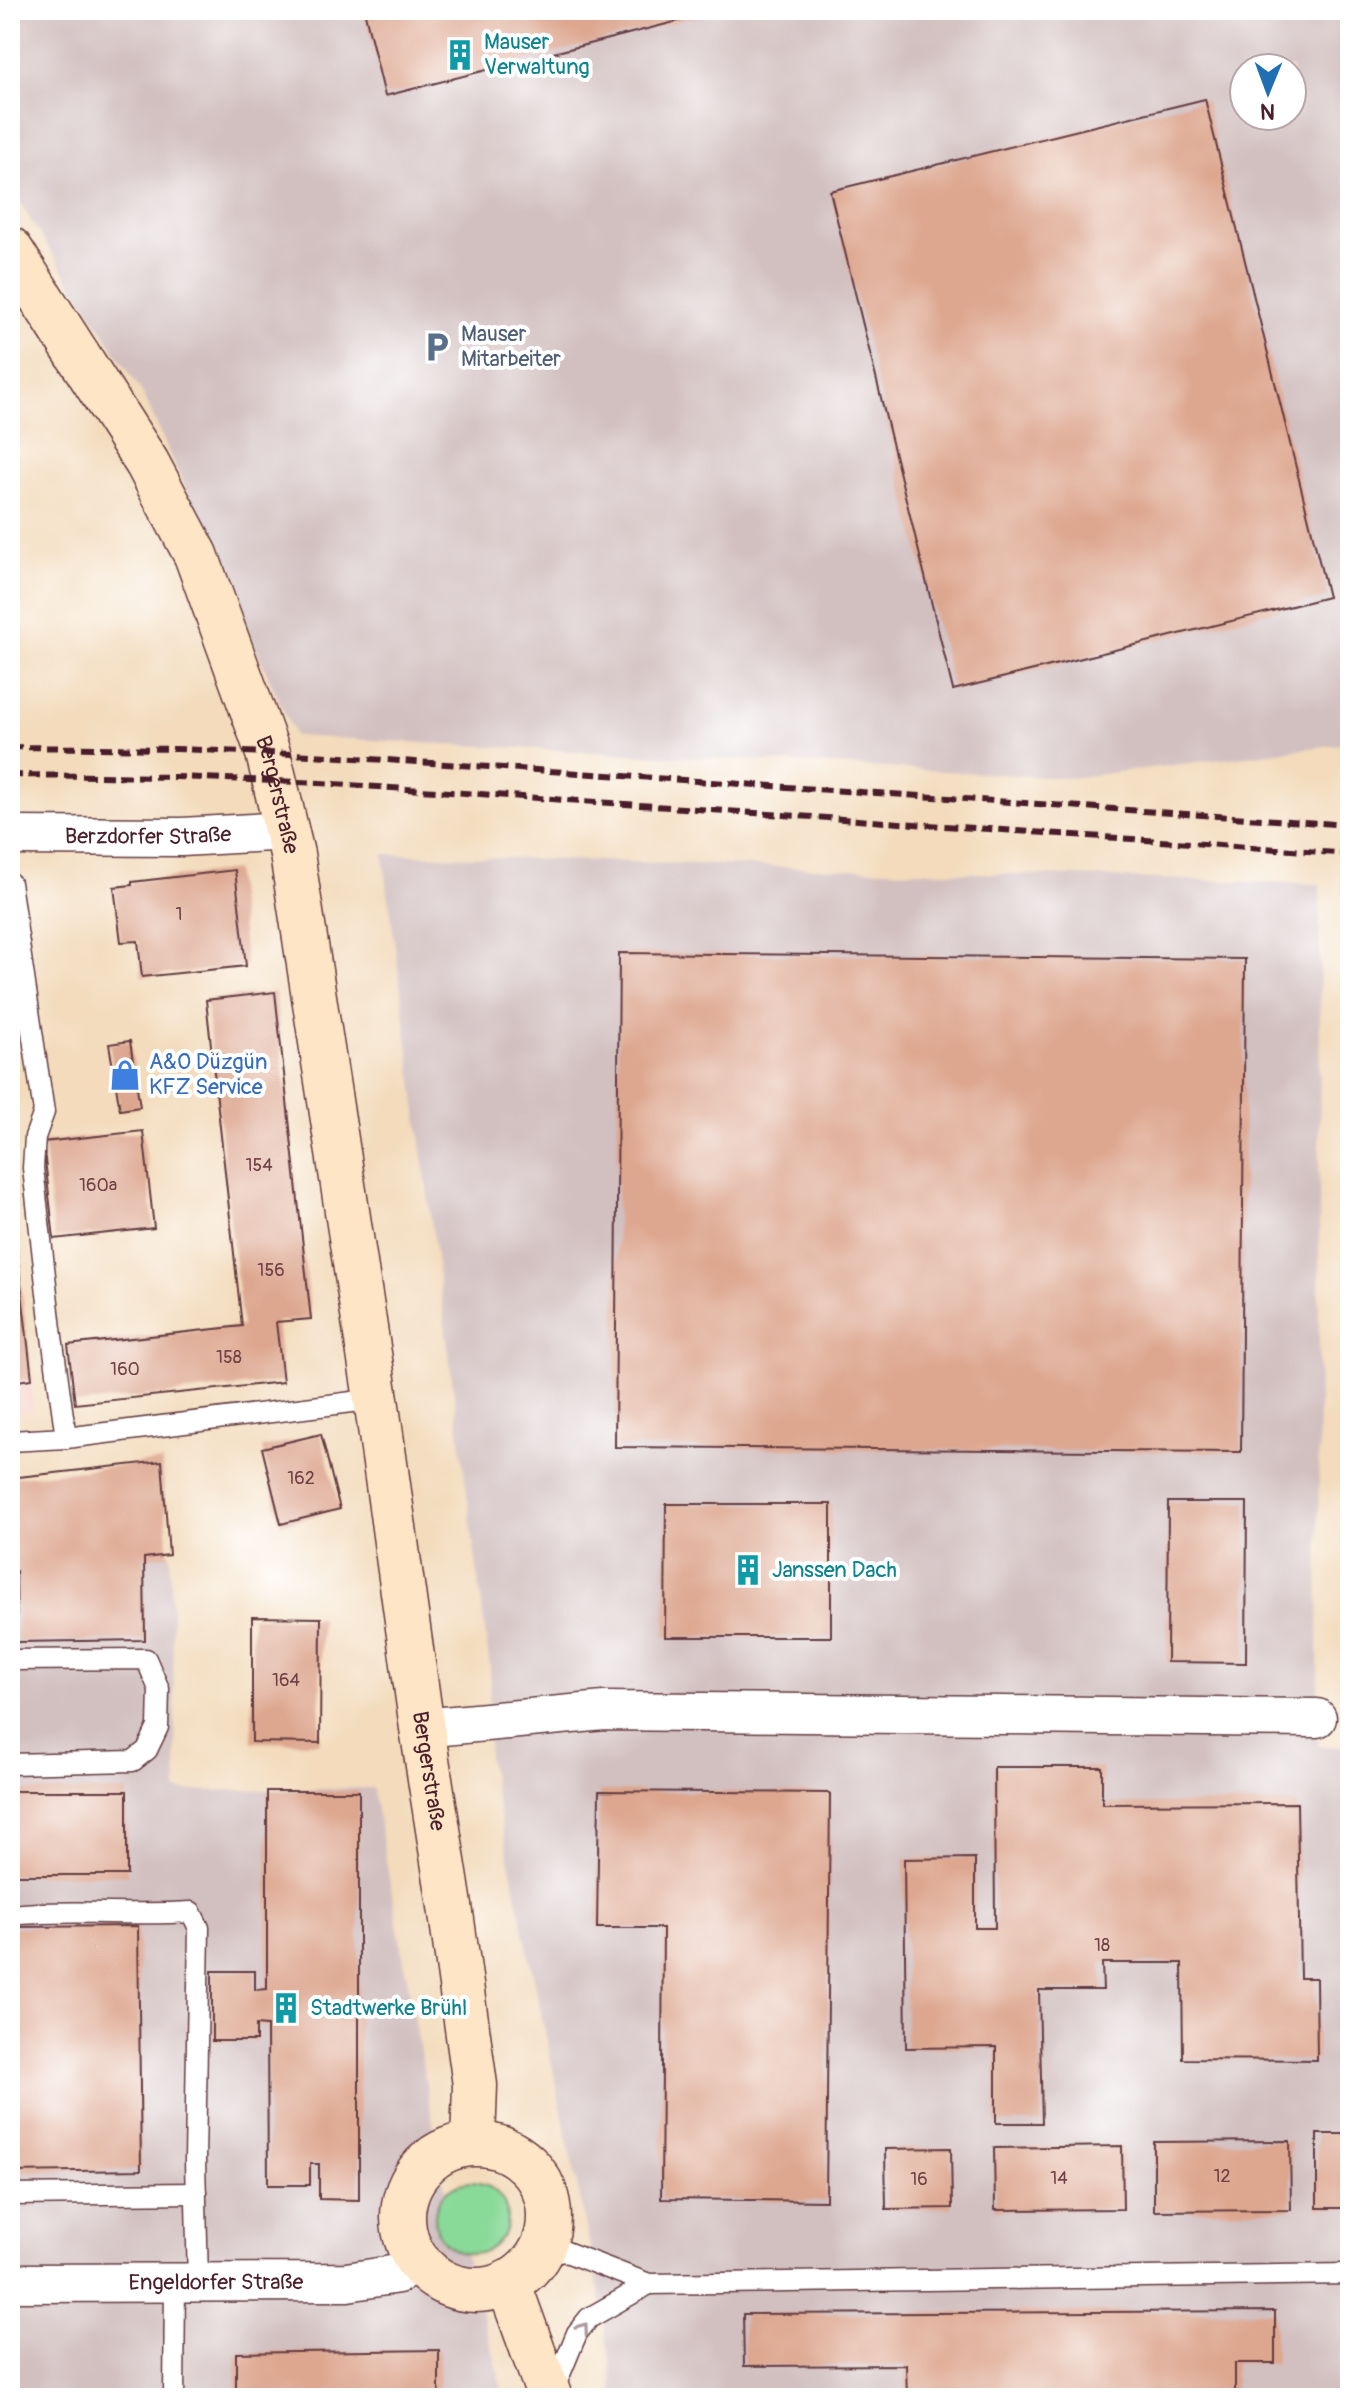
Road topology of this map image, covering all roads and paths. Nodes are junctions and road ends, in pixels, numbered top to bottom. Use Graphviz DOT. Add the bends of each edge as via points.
graph roads {
  1 [pos="10,249"];
  2 [pos="287,831"];
  3 [pos="10,836"];
  4 [pos="10,883"];
  5 [pos="376,1399"];
  6 [pos="66,1438"];
  7 [pos="10,1441"];
  8 [pos="10,1660"];
  9 [pos="1317,1718"];
  10 [pos="422,1728"];
  11 [pos="10,1764"];
  12 [pos="10,1915"];
  13 [pos="473,2143"];
  14 [pos="196,2193"];
  15 [pos="10,2195"];
  16 [pos="546,2237"];
  17 [pos="418,2262"];
  18 [pos="1350,2274"];
  19 [pos="508,2282"];
  20 [pos="10,2283"];
  21 [pos="186,2283"];
  22 [pos="649,2284"];
  23 [pos="174,2398"];
  24 [pos="550,2398"];
  1 -- 2 [label="street, Bergerstraße" via="147,463 196,555 268,753"];
  2 -- 3 [label="street, Berzdorfer Straße" via="182,837"];
  2 -- 5 [label="street, Bergerstraße"];
  4 -- 6 [label="lane" via="44,1112 35,1137 33,1168"];
  5 -- 6 [label="lane"];
  5 -- 10 [label="street, Bergerstraße"];
  6 -- 7 [label="lane"];
  8 -- 11 [label="lane" via="146,1659 159,1689 158,1727 147,1750 133,1761"];
  9 -- 10 [label="street" via="604,1711"];
  10 -- 13 [label="street, Bergerstraße" via="475,2085"];
  12 -- 14 [label="lane" via="191,1912 199,1928"];
  13 -- 16 [label="street" via="500,2147 524,2161 541,2183 549,2209"];
  13 -- 17 [label="street" via="447,2149 424,2164 409,2186 402,2212 405,2238"];
  14 -- 15 [label="lane"];
  14 -- 21 [label="lane"];
  16 -- 19 [label="street" via="538,2255"];
  16 -- 22 [label="lane" via="561,2250"];
  17 -- 19 [label="street" via="450,2285 489,2288"];
  17 -- 21 [label="street, Engeldorfer Straße" via="398,2274 347,2282"];
  18 -- 22 [label="lane"];
  19 -- 24 [label="street"];
  20 -- 21 [label="street, Engeldorfer Straße"];
  21 -- 23 [label="lane"];
  24 -- 22 [label="lane, one-way" via="577,2333 589,2318"];
}
